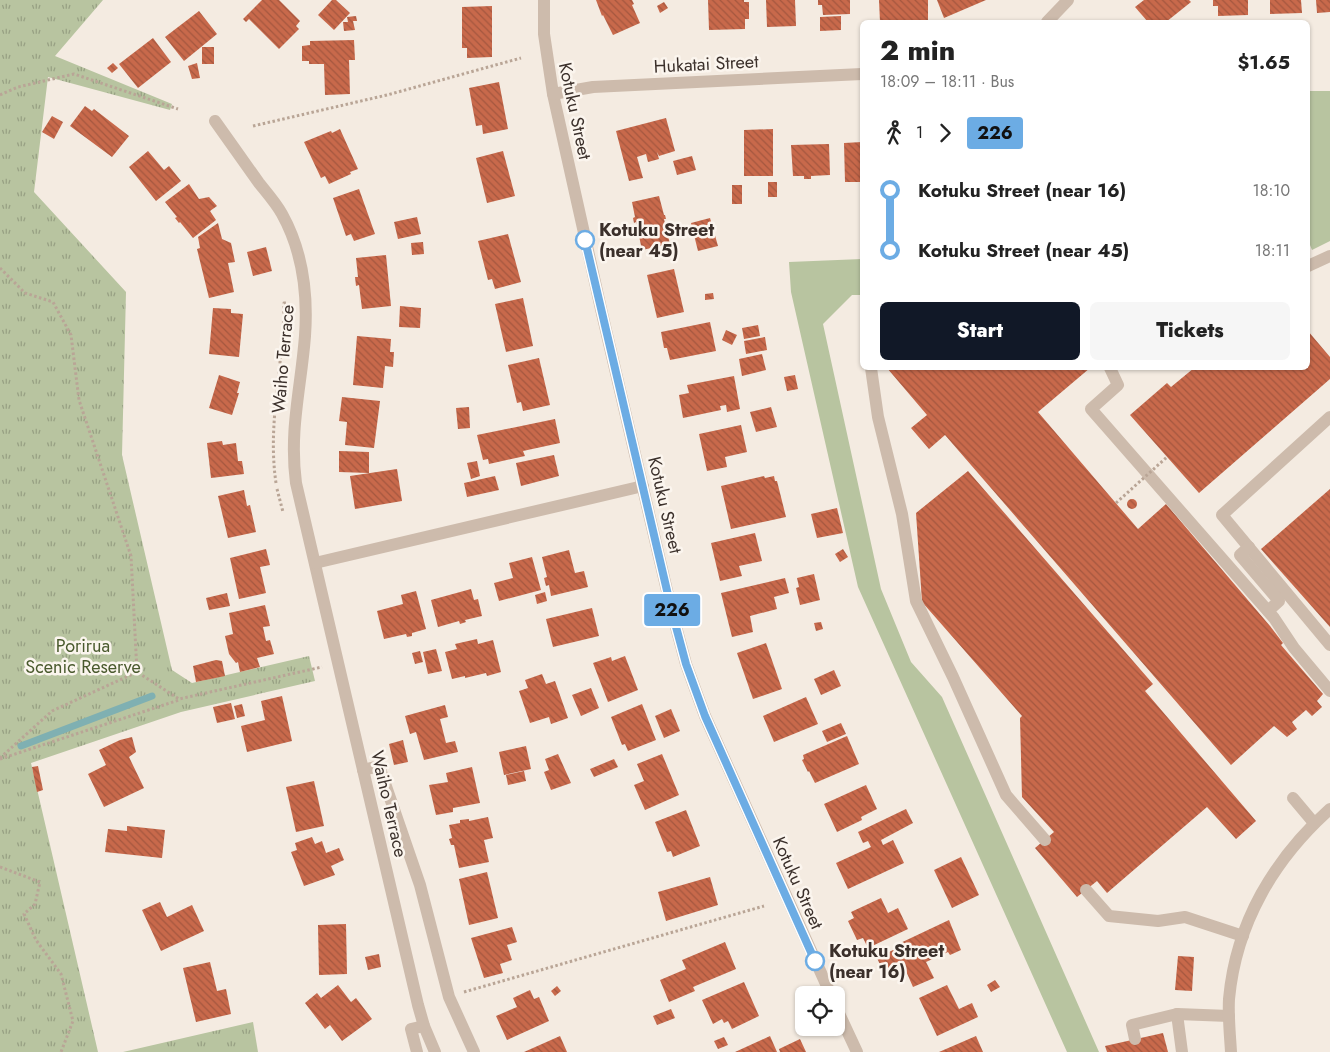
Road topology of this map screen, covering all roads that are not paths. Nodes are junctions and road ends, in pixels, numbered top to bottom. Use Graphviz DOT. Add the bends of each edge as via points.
graph roads {
  1 [pos="544,0"];
  2 [pos="1068,0"];
  3 [pos="1049,20"];
  4 [pos="860,74"];
  5 [pos="552,94"];
  6 [pos="215,121"];
  7 [pos="1330,256"];
  8 [pos="1310,265"];
  9 [pos="871,370"];
  10 [pos="1111,370"];
  11 [pos="1330,417"];
  12 [pos="643,486"];
  13 [pos="1249,547"];
  14 [pos="314,562"];
  15 [pos="1268,611"];
  16 [pos="1330,645"];
  17 [pos="1330,690"];
  18 [pos="363,770"];
  19 [pos="1293,798"];
  20 [pos="1330,809"];
  21 [pos="1314,823"];
  22 [pos="1044,840"];
  23 [pos="1086,890"];
  24 [pos="1243,936"];
  25 [pos="827,986"];
  26 [pos="1177,1014"];
  27 [pos="1229,1016"];
  28 [pos="424,1026"];
  29 [pos="845,1026"];
  30 [pos="1135,1039"];
  31 [pos="417,1052"];
  32 [pos="435,1052"];
  33 [pos="474,1052"];
  34 [pos="857,1052"];
  35 [pos="1182,1052"];
  36 [pos="1231,1052"];
  1 -- 5 [label="street, Kotuku Street" via="544,34"];
  2 -- 3 [label="street"];
  4 -- 5 [label="street, Hukatai Street" via="593,87"];
  5 -- 12 [label="street, Kotuku Street"];
  6 -- 14 [label="street, Waiho Terrace" via="282,213 302,268 306,317 292,451"];
  7 -- 8 [label="street"];
  9 -- 22 [label="street" via="878,417 902,514 916,601 1006,795"];
  10 -- 15 [label="street" via="1118,385 1091,409"];
  11 -- 13 [label="street" via="1222,515"];
  12 -- 14 [label="street"];
  12 -- 25 [label="street, Kotuku Street" via="684,656 705,716"];
  13 -- 15 [label="street" via="1240,555 1279,601"];
  13 -- 16 [label="street"];
  14 -- 18 [label="street, Waiho Terrace"];
  15 -- 17 [label="street"];
  18 -- 28 [label="street, Waiho Terrace"];
  18 -- 33 [label="street" via="379,766 420,885 449,997"];
  19 -- 21 [label="street"];
  20 -- 21 [label="street"];
  21 -- 24 [label="street" via="1276,868"];
  23 -- 24 [label="street" via="1109,916 1158,921 1185,917"];
  24 -- 27 [label="street" via="1236,958"];
  26 -- 27 [label="street"];
  26 -- 30 [label="street" via="1132,1025"];
  26 -- 35 [label="street"];
  27 -- 36 [label="street"];
  28 -- 31 [label="street" via="411,1029"];
  28 -- 32 [label="street, Waiho Terrace"];
  29 -- 34 [label="street"];
}
